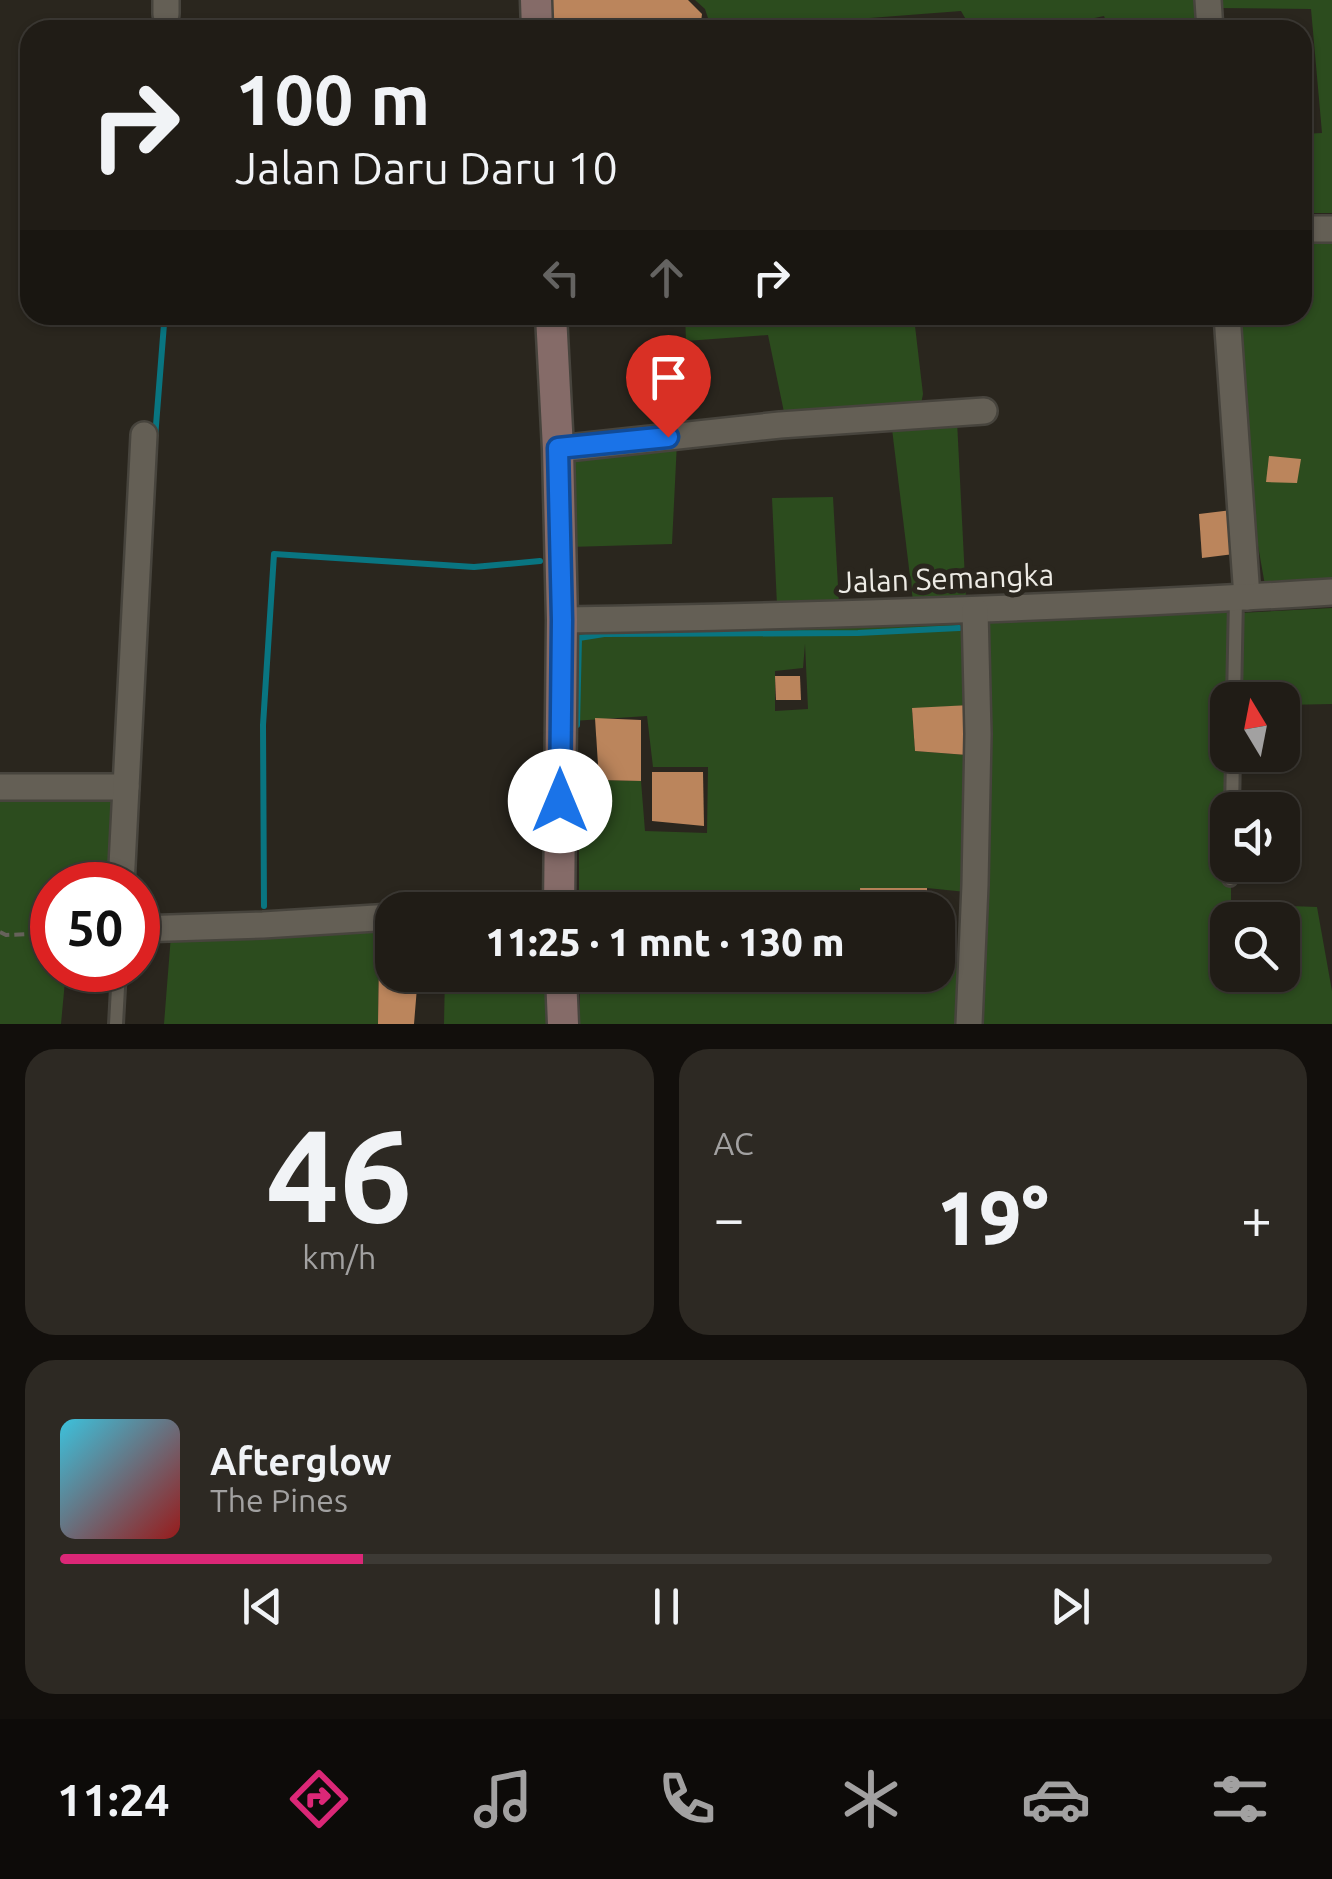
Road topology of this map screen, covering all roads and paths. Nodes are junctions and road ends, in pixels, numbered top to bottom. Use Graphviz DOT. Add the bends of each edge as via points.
graph roads {
  1 [pos="551,325"];
  2 [pos="1228,325"];
  3 [pos="984,412"];
  4 [pos="144,435"];
  5 [pos="558,448"];
  6 [pos="1332,592"];
  7 [pos="1242,598"];
  8 [pos="975,610"];
  9 [pos="562,620"];
  10 [pos="1235,682"];
  11 [pos="0,787"];
  12 [pos="126,787"];
  13 [pos="122,862"];
  14 [pos="559,892"];
  15 [pos="375,918"];
  16 [pos="160,928"];
  17 [pos="0,932"];
  18 [pos="30,933"];
  19 [pos="117,992"];
  20 [pos="562,992"];
  21 [pos="116,1024"];
  22 [pos="563,1024"];
  23 [pos="970,1024"];
  1 -- 5 [label="main road"];
  2 -- 7 [label="street"];
  3 -- 5 [label="street"];
  4 -- 12 [label="street"];
  5 -- 9 [label="main road"];
  6 -- 7 [label="street, Jalan Semangka"];
  7 -- 8 [label="street, Jalan Semangka"];
  7 -- 10 [label="lane"];
  8 -- 9 [label="street, Jalan Semangka"];
  8 -- 23 [label="street"];
  9 -- 14 [label="main road"];
  11 -- 12 [label="street"];
  12 -- 13 [label="street"];
  15 -- 16 [label="street"];
  17 -- 18 [label="path"];
  19 -- 21 [label="lane"];
  20 -- 22 [label="main road"];
}
